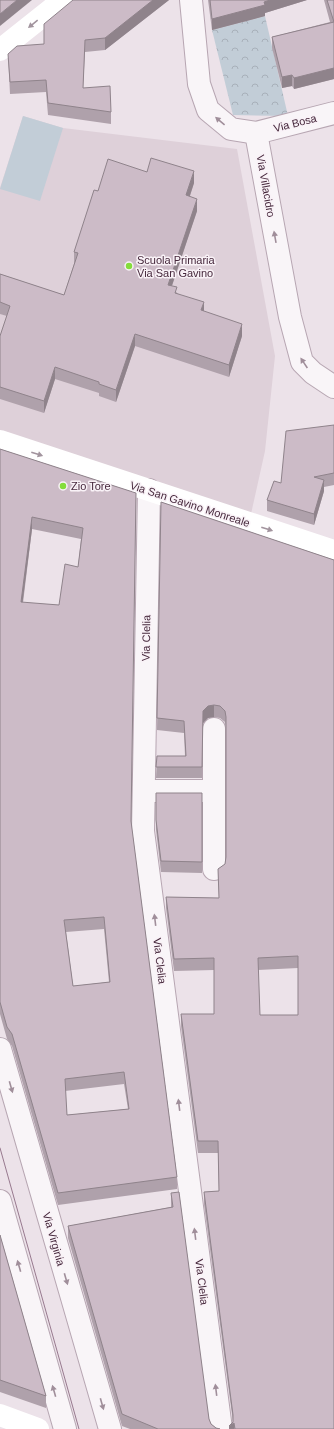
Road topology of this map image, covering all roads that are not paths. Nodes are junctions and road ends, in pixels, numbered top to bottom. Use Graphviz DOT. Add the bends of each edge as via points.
graph roads {
  1 [pos="63,0"];
  2 [pos="191,0"];
  3 [pos="0,50"];
  4 [pos="334,113"];
  5 [pos="256,133"];
  6 [pos="334,387"];
  7 [pos="0,441"];
  8 [pos="148,490"];
  9 [pos="334,551"];
  10 [pos="214,729"];
  11 [pos="144,791"];
  12 [pos="214,791"];
  13 [pos="214,869"];
  14 [pos="0,1049"];
  15 [pos="0,1201"];
  16 [pos="0,1416"];
  17 [pos="31,1428"];
  18 [pos="65,1429"];
  19 [pos="110,1429"];
  20 [pos="221,1429"];
  1 -- 3 [label="street, one-way"];
  5 -- 2 [label="street, one-way" via="231,129 208,110 199,84"];
  4 -- 5 [label="street, Via Bosa"];
  6 -- 5 [label="street, Via Villacidro, one-way" via="313,374 302,362 290,317"];
  7 -- 8 [label="street, Via San Gavino Monreale, one-way"];
  8 -- 9 [label="street, Via San Gavino Monreale, one-way"];
  8 -- 11 [label="street, Via Clelia"];
  10 -- 12 [label="street"];
  11 -- 12 [label="street"];
  20 -- 11 [label="street, Via Clelia, one-way" via="143,831"];
  12 -- 13 [label="street"];
  14 -- 19 [label="street, Via Virginia, one-way"];
  18 -- 15 [label="street, one-way"];
  16 -- 17 [label="street"];
}
